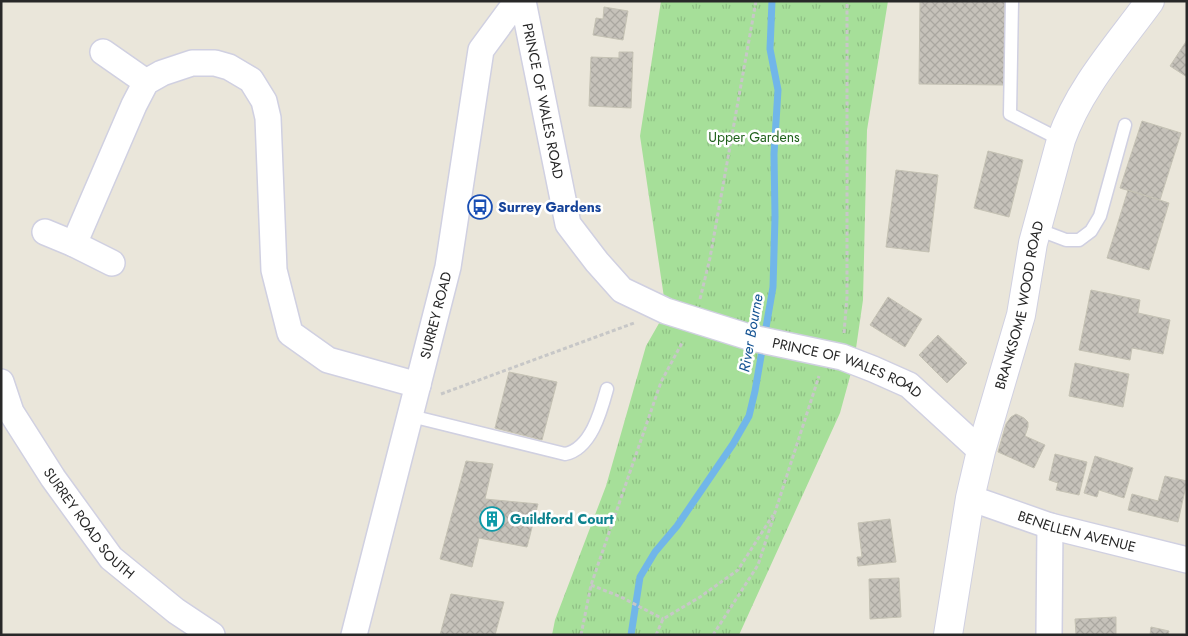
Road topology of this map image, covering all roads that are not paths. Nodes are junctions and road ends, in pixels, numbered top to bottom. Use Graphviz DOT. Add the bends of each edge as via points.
graph roads {
  1 [pos="517,1"];
  2 [pos="523,1"];
  3 [pos="1012,1"];
  4 [pos="1150,1"];
  5 [pos="103,52"];
  6 [pos="146,82"];
  7 [pos="1125,125"];
  8 [pos="1061,140"];
  9 [pos="1037,229"];
  10 [pos="45,232"];
  11 [pos="74,244"];
  12 [pos="112,263"];
  13 [pos="1,382"];
  14 [pos="607,389"];
  15 [pos="414,401"];
  16 [pos="981,452"];
  17 [pos="970,498"];
  18 [pos="1050,526"];
  19 [pos="1187,560"];
  20 [pos="212,635"];
  21 [pos="354,635"];
  22 [pos="948,635"];
  23 [pos="1049,635"];
  1 -- 15 [label="street, SURREY ROAD" via="481,50 448,267"];
  2 -- 16 [label="street, PRINCE OF WALES ROAD" via="568,224 622,290 666,311 752,338 834,355 909,385"];
  3 -- 8 [label="lane" via="1010,114"];
  4 -- 8 [label="street, BRANKSOME WOOD ROAD" via="1087,87"];
  5 -- 6 [label="street"];
  6 -- 11 [label="street"];
  6 -- 15 [label="street" via="175,68 202,62 229,67 251,80 264,101 268,118 274,270 290,333 328,360"];
  7 -- 9 [label="lane" via="1100,216 1091,231 1079,240 1066,240"];
  8 -- 9 [label="street, BRANKSOME WOOD ROAD"];
  9 -- 16 [label="street, BRANKSOME WOOD ROAD" via="1021,316"];
  10 -- 11 [label="street"];
  11 -- 12 [label="street"];
  13 -- 20 [label="street, SURREY ROAD SOUTH" via="11,412 110,558"];
  14 -- 15 [label="lane" via="598,417 584,442 574,452 565,454"];
  15 -- 21 [label="street, SURREY ROAD"];
  16 -- 17 [label="street, BRANKSOME WOOD ROAD"];
  17 -- 18 [label="street, BENELLEN AVENUE"];
  17 -- 22 [label="street, BRANKSOME WOOD ROAD"];
  18 -- 19 [label="street, BENELLEN AVENUE"];
  18 -- 23 [label="street"];
}
